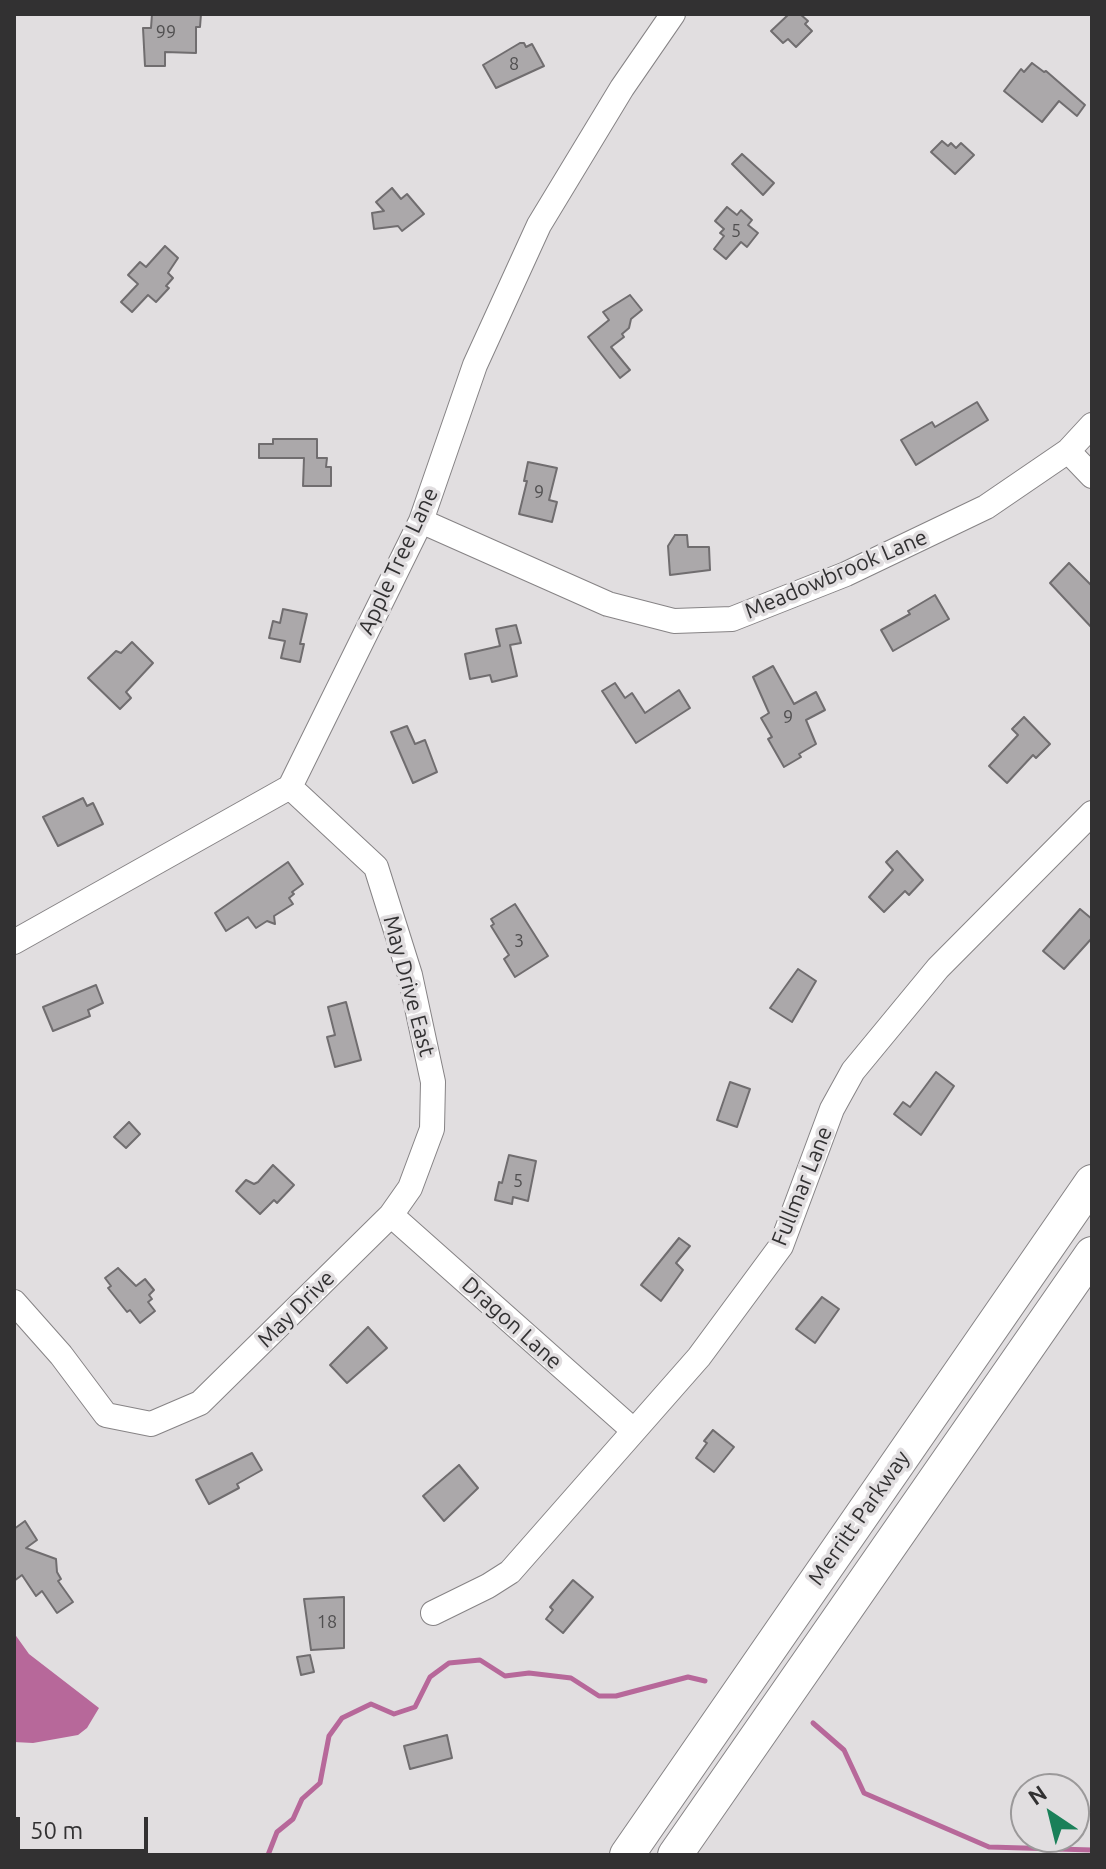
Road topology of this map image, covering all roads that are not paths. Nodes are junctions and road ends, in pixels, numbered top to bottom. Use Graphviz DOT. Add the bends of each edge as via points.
graph roads {
  1 [pos="673,14"];
  2 [pos="1092,425"];
  3 [pos="1068,451"];
  4 [pos="1092,476"];
  5 [pos="421,521"];
  6 [pos="290,787"];
  7 [pos="1092,813"];
  8 [pos="14,942"];
  9 [pos="1092,1182"];
  10 [pos="391,1215"];
  11 [pos="1092,1254"];
  12 [pos="14,1302"];
  13 [pos="633,1430"];
  14 [pos="433,1613"];
  15 [pos="627,1855"];
  16 [pos="675,1855"];
  1 -- 5 [label="street, Apple Tree Lane" via="539,225 475,365"];
  2 -- 3 [label="street, Meadowbrook Lane"];
  3 -- 4 [label="street"];
  3 -- 5 [label="street, Meadowbrook Lane" via="986,507 846,574 732,619 674,621 608,604"];
  5 -- 6 [label="street, Apple Tree Lane"];
  6 -- 8 [label="street"];
  6 -- 10 [label="street, May Drive East" via="376,867 410,975 433,1082 432,1129 410,1188"];
  7 -- 13 [label="street, Fullmar Lane" via="938,968 853,1071 832,1109 781,1246 699,1357"];
  9 -- 15 [label="highway, Merritt Parkway"];
  10 -- 12 [label="street, May Drive" via="200,1403 151,1424 106,1415"];
  10 -- 13 [label="street, Dragon Lane"];
  11 -- 16 [label="highway, Merritt Parkway"];
  13 -- 14 [label="street, Fullmar Lane" via="510,1572"];
}
